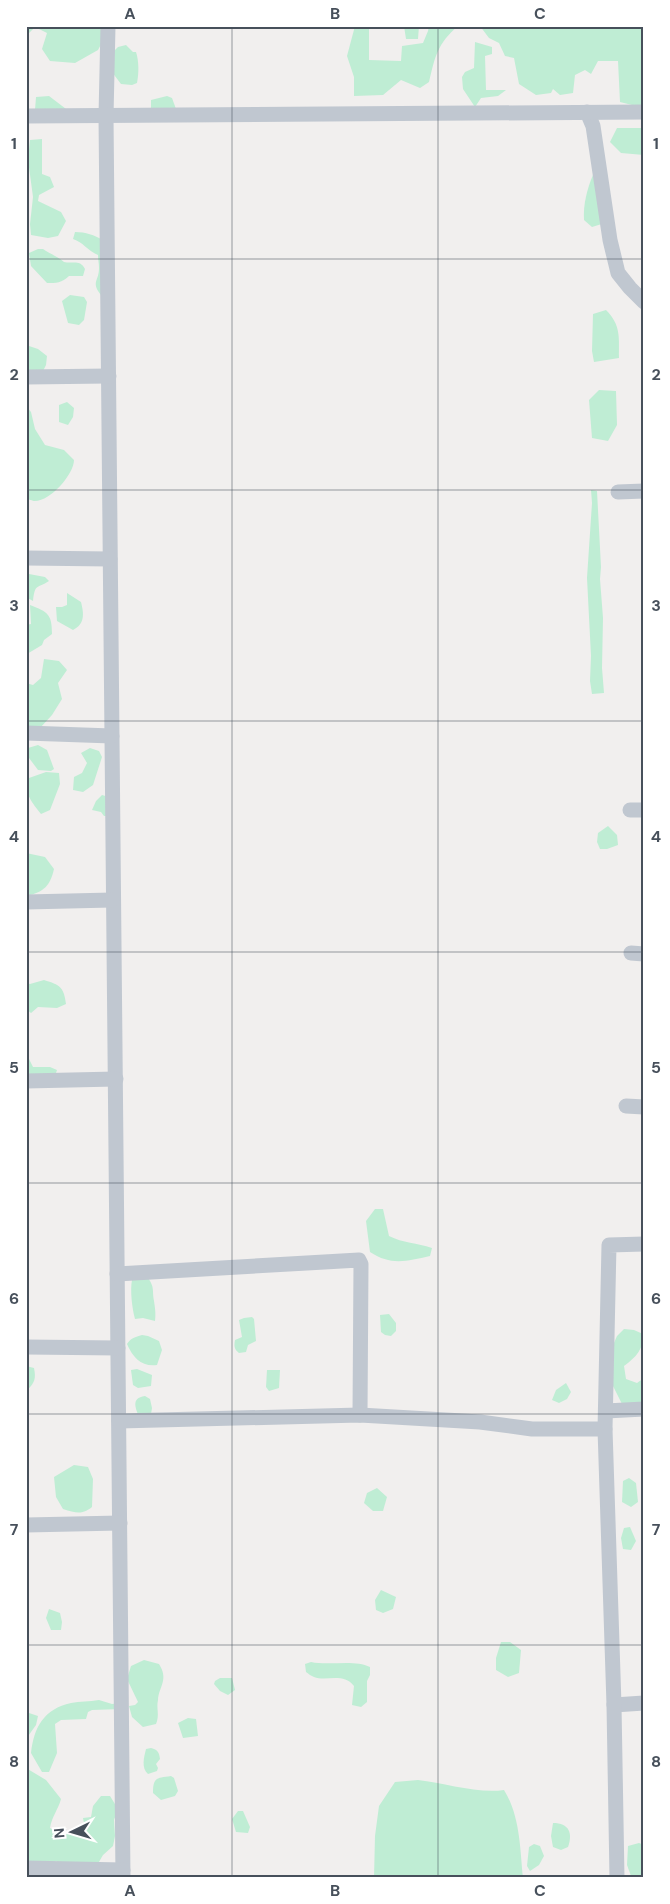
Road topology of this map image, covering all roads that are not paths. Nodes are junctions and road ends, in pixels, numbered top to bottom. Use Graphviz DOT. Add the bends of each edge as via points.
graph roads {
  1 [pos="108,26"];
  2 [pos="587,112"];
  3 [pos="644,112"];
  4 [pos="26,116"];
  5 [pos="106,116"];
  6 [pos="644,302"];
  7 [pos="108,376"];
  8 [pos="26,378"];
  9 [pos="644,491"];
  10 [pos="618,492"];
  11 [pos="26,558"];
  12 [pos="110,559"];
  13 [pos="26,733"];
  14 [pos="112,736"];
  15 [pos="112,900"];
  16 [pos="26,902"];
  17 [pos="116,1079"];
  18 [pos="26,1082"];
  19 [pos="626,1106"];
  20 [pos="644,1107"];
  21 [pos="644,1244"];
  22 [pos="117,1274"];
  23 [pos="26,1347"];
  24 [pos="118,1348"];
  25 [pos="644,1409"];
  26 [pos="606,1411"];
  27 [pos="360,1415"];
  28 [pos="119,1421"];
  29 [pos="605,1429"];
  30 [pos="120,1524"];
  31 [pos="26,1525"];
  32 [pos="644,1703"];
  33 [pos="614,1705"];
  34 [pos="26,1868"];
  35 [pos="123,1874"];
  36 [pos="617,1878"];
  1 -- 5 [label="street"];
  2 -- 3 [label="street"];
  2 -- 5 [label="street"];
  2 -- 6 [label="street" via="593,126 618,273"];
  4 -- 5 [label="street"];
  5 -- 7 [label="street"];
  7 -- 8 [label="street"];
  7 -- 12 [label="street"];
  9 -- 10 [label="street"];
  11 -- 12 [label="street"];
  12 -- 14 [label="street"];
  13 -- 14 [label="street"];
  14 -- 15 [label="street"];
  15 -- 16 [label="street"];
  15 -- 17 [label="street"];
  17 -- 18 [label="street"];
  17 -- 22 [label="street"];
  19 -- 20 [label="street"];
  21 -- 26 [label="street" via="608,1246"];
  22 -- 24 [label="street"];
  22 -- 27 [label="street" via="359,1260"];
  23 -- 24 [label="street"];
  24 -- 28 [label="street"];
  25 -- 26 [label="street"];
  26 -- 29 [label="street"];
  27 -- 28 [label="street"];
  27 -- 29 [label="street" via="480,1422 532,1429"];
  28 -- 30 [label="street"];
  29 -- 33 [label="street"];
  30 -- 31 [label="street"];
  30 -- 35 [label="street"];
  32 -- 33 [label="street"];
  33 -- 36 [label="street"];
  34 -- 35 [label="street"];
}
